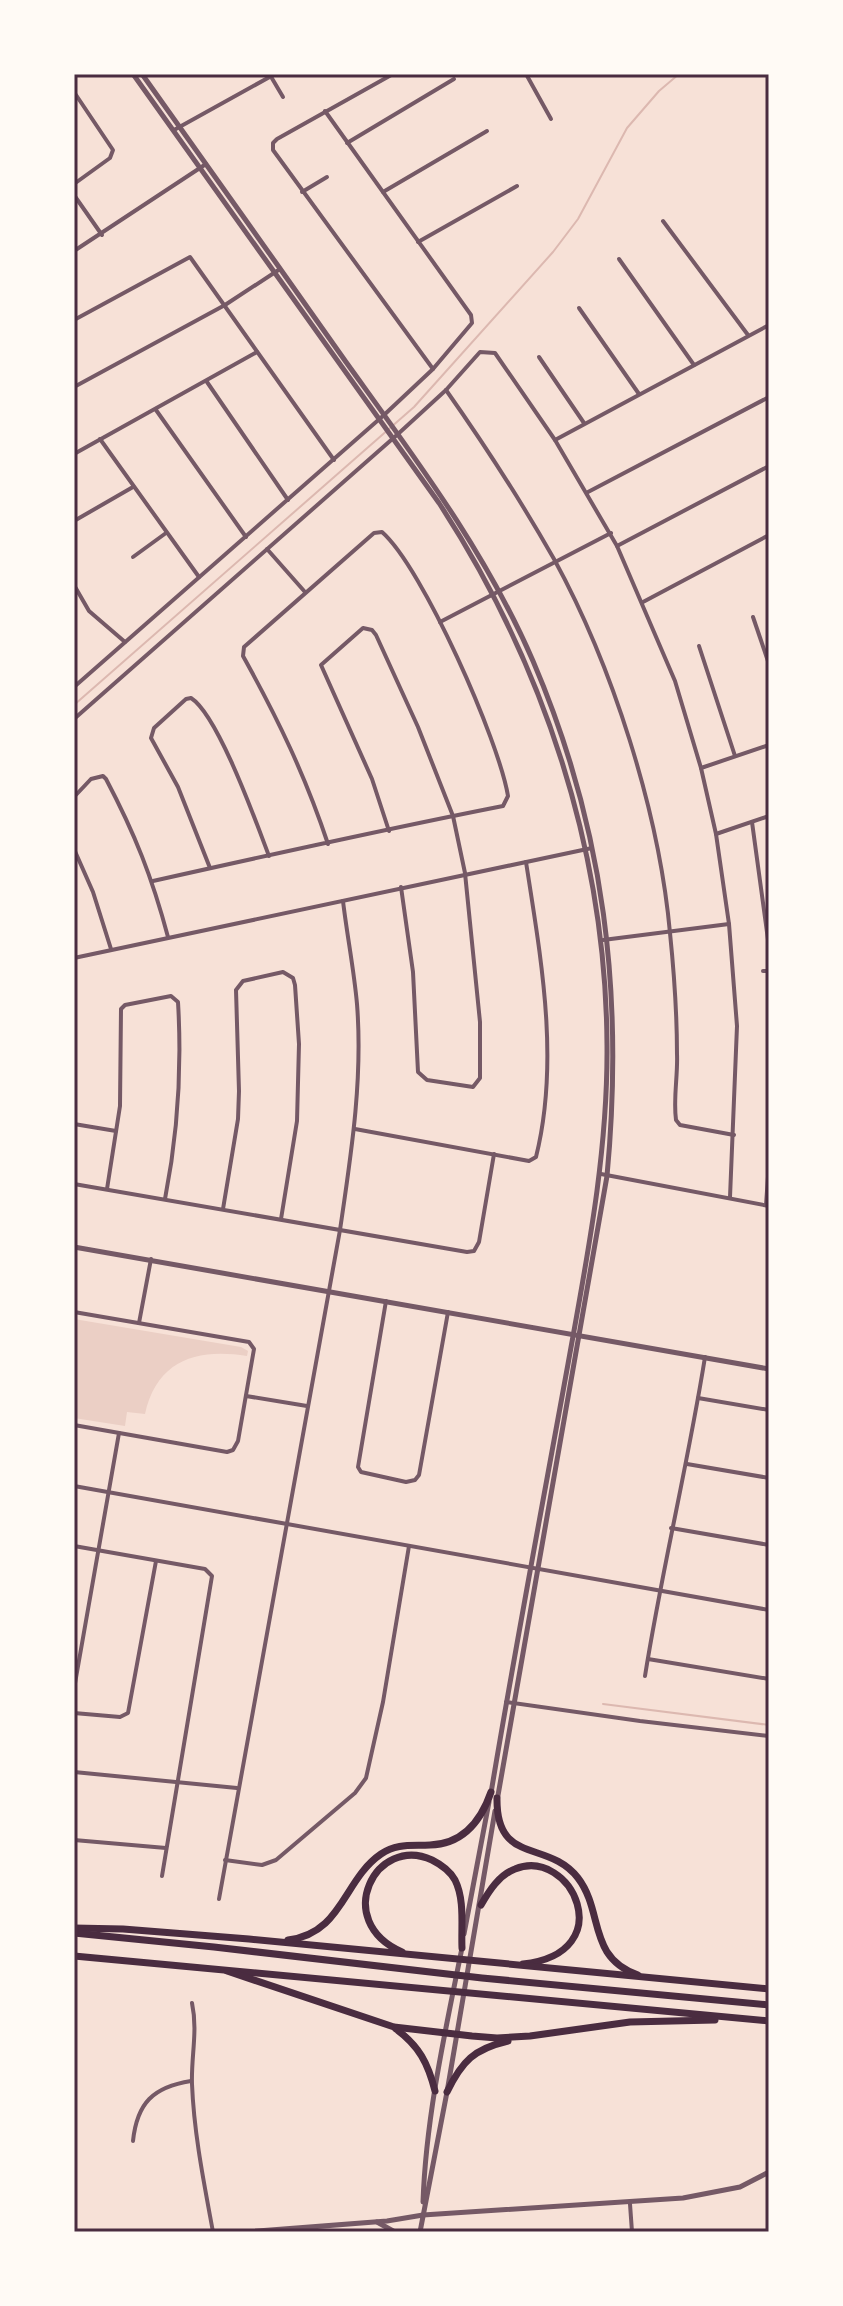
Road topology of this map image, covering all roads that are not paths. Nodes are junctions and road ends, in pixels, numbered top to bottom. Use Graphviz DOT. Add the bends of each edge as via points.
graph roads {
  1 [pos="133,74"];
  2 [pos="142,74"];
  3 [pos="393,74"];
  4 [pos="526,74"];
  5 [pos="272,75"];
  6 [pos="454,79"];
  7 [pos="74,92"];
  8 [pos="283,97"];
  9 [pos="325,111"];
  10 [pos="551,119"];
  11 [pos="177,128"];
  12 [pos="487,131"];
  13 [pos="347,143"];
  14 [pos="203,166"];
  15 [pos="327,177"];
  16 [pos="74,184"];
  17 [pos="517,186"];
  18 [pos="302,192"];
  19 [pos="383,192"];
  20 [pos="74,195"];
  21 [pos="663,221"];
  22 [pos="102,235"];
  23 [pos="418,242"];
  24 [pos="74,251"];
  25 [pos="619,259"];
  26 [pos="277,271"];
  27 [pos="225,305"];
  28 [pos="579,308"];
  29 [pos="74,320"];
  30 [pos="769,325"];
  31 [pos="748,335"];
  32 [pos="258,352"];
  33 [pos="539,357"];
  34 [pos="694,365"];
  35 [pos="433,369"];
  36 [pos="207,382"];
  37 [pos="74,387"];
  38 [pos="446,390"];
  39 [pos="639,394"];
  40 [pos="769,397"];
  41 [pos="156,410"];
  42 [pos="382,418"];
  43 [pos="584,423"];
  44 [pos="395,436"];
  45 [pos="100,439"];
  46 [pos="555,440"];
  47 [pos="74,454"];
  48 [pos="334,460"];
  49 [pos="769,466"];
  50 [pos="133,487"];
  51 [pos="588,492"];
  52 [pos="288,500"];
  53 [pos="74,521"];
  54 [pos="166,533"];
  55 [pos="611,533"];
  56 [pos="769,535"];
  57 [pos="246,537"];
  58 [pos="617,546"];
  59 [pos="267,549"];
  60 [pos="133,557"];
  61 [pos="555,562"];
  62 [pos="200,578"];
  63 [pos="74,585"];
  64 [pos="305,592"];
  65 [pos="496,592"];
  66 [pos="643,602"];
  67 [pos="753,617"];
  68 [pos="440,622"];
  69 [pos="125,642"];
  70 [pos="699,646"];
  71 [pos="769,664"];
  72 [pos="74,677"];
  73 [pos="80,682"];
  74 [pos="74,687"];
  75 [pos="74,719"];
  76 [pos="769,745"];
  77 [pos="735,756"];
  78 [pos="701,768"];
  79 [pos="74,797"];
  80 [pos="453,816"];
  81 [pos="769,816"];
  82 [pos="752,822"];
  83 [pos="389,831"];
  84 [pos="716,834"];
  85 [pos="328,844"];
  86 [pos="589,848"];
  87 [pos="74,849"];
  88 [pos="269,856"];
  89 [pos="526,861"];
  90 [pos="210,868"];
  91 [pos="465,873"];
  92 [pos="153,881"];
  93 [pos="401,887"];
  94 [pos="343,901"];
  95 [pos="729,924"];
  96 [pos="670,932"];
  97 [pos="168,937"];
  98 [pos="604,940"];
  99 [pos="769,947"];
  100 [pos="111,949"];
  101 [pos="74,958"];
  102 [pos="74,1124"];
  103 [pos="355,1129"];
  104 [pos="116,1131"];
  105 [pos="734,1135"];
  106 [pos="494,1154"];
  107 [pos="769,1163"];
  108 [pos="604,1175"];
  109 [pos="74,1184"];
  110 [pos="107,1189"];
  111 [pos="730,1197"];
  112 [pos="165,1199"];
  113 [pos="768,1206"];
  114 [pos="223,1209"];
  115 [pos="281,1219"];
  116 [pos="340,1230"];
  117 [pos="74,1247"];
  118 [pos="151,1259"];
  119 [pos="329,1291"];
  120 [pos="386,1301"];
  121 [pos="74,1312"];
  122 [pos="448,1312"];
  123 [pos="139,1323"];
  124 [pos="576,1334"];
  125 [pos="705,1357"];
  126 [pos="769,1369"];
  127 [pos="246,1396"];
  128 [pos="698,1398"];
  129 [pos="307,1406"];
  130 [pos="769,1410"];
  131 [pos="74,1425"];
  132 [pos="119,1433"];
  133 [pos="687,1464"];
  134 [pos="769,1478"];
  135 [pos="74,1486"];
  136 [pos="109,1493"];
  137 [pos="287,1523"];
  138 [pos="671,1528"];
  139 [pos="769,1545"];
  140 [pos="74,1546"];
  141 [pos="409,1546"];
  142 [pos="99,1550"];
  143 [pos="156,1561"];
  144 [pos="535,1569"];
  145 [pos="660,1590"];
  146 [pos="769,1610"];
  147 [pos="648,1659"];
  148 [pos="645,1676"];
  149 [pos="769,1679"];
  150 [pos="74,1689"];
  151 [pos="506,1702"];
  152 [pos="516,1704"];
  153 [pos="74,1713"];
  154 [pos="769,1736"];
  155 [pos="74,1772"];
  156 [pos="177,1782"];
  157 [pos="237,1788"];
  158 [pos="494,1795"];
  159 [pos="74,1840"];
  160 [pos="166,1848"];
  161 [pos="225,1860"];
  162 [pos="162,1876"];
  163 [pos="219,1899"];
  164 [pos="481,1905"];
  165 [pos="74,1931"];
  166 [pos="270,1942"];
  167 [pos="462,1948"];
  168 [pos="74,1956"];
  169 [pos="411,1956"];
  170 [pos="498,1964"];
  171 [pos="221,1968"];
  172 [pos="647,1978"];
  173 [pos="769,1989"];
  174 [pos="192,2003"];
  175 [pos="769,2005"];
  176 [pos="738,2018"];
  177 [pos="769,2021"];
  178 [pos="394,2027"];
  179 [pos="445,2032"];
  180 [pos="457,2034"];
  181 [pos="530,2036"];
  182 [pos="192,2081"];
  183 [pos="435,2091"];
  184 [pos="447,2092"];
  185 [pos="133,2141"];
  186 [pos="769,2172"];
  187 [pos="630,2204"];
  188 [pos="423,2215"];
  189 [pos="376,2222"];
  190 [pos="266,2231"];
  191 [pos="213,2232"];
  192 [pos="246,2232"];
  193 [pos="395,2232"];
  194 [pos="420,2232"];
  195 [pos="632,2232"];
  1 -- 11 [label="street"];
  2 -- 11 [label="street"];
  3 -- 9 [label="street"];
  4 -- 10 [label="street"];
  5 -- 8 [label="street"];
  5 -- 11 [label="street"];
  6 -- 13 [label="street"];
  7 -- 16 [label="street" via="113,150"];
  9 -- 13 [label="street"];
  9 -- 18 [label="street" via="273,143"];
  11 -- 14 [label="street"];
  12 -- 19 [label="street"];
  13 -- 19 [label="street"];
  14 -- 22 [label="street"];
  14 -- 26 [label="street"];
  15 -- 18 [label="street"];
  17 -- 23 [label="street"];
  18 -- 35 [label="street"];
  19 -- 23 [label="street"];
  20 -- 22 [label="street"];
  21 -- 31 [label="street"];
  22 -- 24 [label="street"];
  23 -- 35 [label="street" via="472,323"];
  25 -- 34 [label="street"];
  26 -- 27 [label="street"];
  26 -- 42 [label="street"];
  27 -- 29 [label="street" via="190,257"];
  27 -- 32 [label="street"];
  27 -- 37 [label="street"];
  28 -- 39 [label="street"];
  30 -- 31 [label="street"];
  31 -- 34 [label="street"];
  32 -- 36 [label="street"];
  32 -- 48 [label="street"];
  33 -- 43 [label="street"];
  34 -- 39 [label="street"];
  35 -- 42 [label="street"];
  36 -- 41 [label="street"];
  36 -- 52 [label="street"];
  38 -- 44 [label="street"];
  38 -- 46 [label="street" via="480,352 491,352"];
  38 -- 61 [label="street"];
  39 -- 43 [label="street"];
  40 -- 51 [label="street"];
  41 -- 45 [label="street"];
  41 -- 57 [label="street"];
  42 -- 44 [label="street"];
  42 -- 48 [label="street"];
  43 -- 46 [label="street"];
  44 -- 59 [label="street"];
  44 -- 65 [label="street" via="468,536"];
  45 -- 47 [label="street"];
  45 -- 50 [label="street"];
  46 -- 51 [label="street"];
  48 -- 52 [label="street"];
  49 -- 58 [label="street"];
  50 -- 53 [label="street"];
  50 -- 54 [label="street"];
  51 -- 55 [label="street"];
  52 -- 57 [label="street"];
  54 -- 60 [label="street"];
  54 -- 62 [label="street"];
  55 -- 58 [label="street"];
  55 -- 61 [label="street"];
  56 -- 66 [label="street"];
  57 -- 62 [label="street"];
  58 -- 66 [label="street"];
  59 -- 64 [label="street"];
  59 -- 75 [label="street"];
  61 -- 65 [label="street"];
  61 -- 96 [label="street" via="593,643 633,756 657,849"];
  62 -- 69 [label="street"];
  63 -- 69 [label="street" via="89,611"];
  64 -- 68 [label="street" via="374,533 382,532"];
  64 -- 85 [label="street" via="244,647 243,656 281,724"];
  65 -- 68 [label="street"];
  65 -- 86 [label="street" via="533,660 558,725"];
  66 -- 78 [label="street" via="675,681"];
  67 -- 71 [label="street"];
  68 -- 80 [label="street" via="480,712 508,796 503,806"];
  69 -- 73 [label="street"];
  70 -- 77 [label="street"];
  72 -- 73 [label="street"];
  73 -- 74 [label="street"];
  76 -- 77 [label="street"];
  77 -- 78 [label="street"];
  78 -- 84 [label="street"];
  79 -- 92 [label="street" via="91,779 106,779"];
  80 -- 83 [label="street"];
  80 -- 83 [label="street" via="376,635 359,629 321,665 366,764"];
  80 -- 91 [label="street"];
  81 -- 82 [label="street"];
  82 -- 84 [label="street"];
  82 -- 99 [label="street"];
  83 -- 85 [label="street"];
  84 -- 95 [label="street"];
  85 -- 88 [label="street"];
  86 -- 89 [label="street"];
  86 -- 98 [label="street"];
  87 -- 100 [label="street"];
  88 -- 90 [label="street"];
  88 -- 90 [label="street" via="226,751 199,705 186,699 154,728 151,738 178,787"];
  89 -- 91 [label="street"];
  89 -- 106 [label="street" via="544,994 548,1084 536,1157 529,1161"];
  90 -- 92 [label="street"];
  91 -- 93 [label="street"];
  91 -- 93 [label="street" via="480,1069 473,1087 427,1080 418,1072 413,972"];
  92 -- 97 [label="street"];
  93 -- 94 [label="street"];
  94 -- 97 [label="street"];
  94 -- 103 [label="street" via="357,1005"];
  95 -- 96 [label="street"];
  95 -- 105 [label="street" via="737,1026"];
  96 -- 98 [label="street"];
  96 -- 105 [label="street" via="676,1120"];
  97 -- 100 [label="street"];
  98 -- 108 [label="street" via="615,1060"];
  100 -- 101 [label="street"];
  102 -- 104 [label="street"];
  103 -- 106 [label="street"];
  103 -- 116 [label="street"];
  104 -- 110 [label="street"];
  104 -- 112 [label="street" via="121,1009 171,996 178,1002 180,1090"];
  105 -- 111 [label="street"];
  106 -- 116 [label="street" via="474,1251"];
  107 -- 113 [label="street"];
  108 -- 111 [label="street"];
  108 -- 124 [label="street"];
  109 -- 110 [label="street"];
  110 -- 112 [label="street"];
  111 -- 113 [label="street"];
  112 -- 114 [label="street"];
  114 -- 115 [label="street"];
  114 -- 115 [label="street" via="238,1119 237,986 283,972 295,985 299,1044 297,1121"];
  115 -- 116 [label="street"];
  116 -- 119 [label="street"];
  117 -- 118 [label="street"];
  118 -- 119 [label="street"];
  118 -- 123 [label="street"];
  119 -- 120 [label="street"];
  119 -- 129 [label="street"];
  120 -- 122 [label="street"];
  120 -- 122 [label="street" via="358,1467 406,1482 419,1475"];
  121 -- 123 [label="street"];
  122 -- 124 [label="street"];
  123 -- 127 [label="street" via="249,1342 254,1349"];
  124 -- 125 [label="street"];
  124 -- 144 [label="street"];
  125 -- 126 [label="street"];
  125 -- 128 [label="street"];
  127 -- 129 [label="street"];
  127 -- 132 [label="street" via="238,1441 227,1452"];
  128 -- 130 [label="street"];
  128 -- 133 [label="street"];
  129 -- 137 [label="street"];
  131 -- 132 [label="street"];
  132 -- 136 [label="street"];
  133 -- 134 [label="street"];
  133 -- 138 [label="street"];
  135 -- 136 [label="street"];
  136 -- 137 [label="street"];
  136 -- 142 [label="street"];
  137 -- 141 [label="street"];
  137 -- 157 [label="street"];
  138 -- 139 [label="street"];
  138 -- 145 [label="street"];
  140 -- 142 [label="street"];
  141 -- 144 [label="street"];
  141 -- 161 [label="street" via="366,1778 276,1860 262,1865"];
  142 -- 143 [label="street"];
  142 -- 150 [label="street"];
  143 -- 153 [label="street" via="128,1713"];
  143 -- 156 [label="street" via="205,1569 212,1576"];
  144 -- 145 [label="street"];
  144 -- 151 [label="street"];
  144 -- 152 [label="street"];
  145 -- 146 [label="street"];
  145 -- 147 [label="street"];
  147 -- 148 [label="street"];
  147 -- 149 [label="street"];
  151 -- 152 [label="street"];
  151 -- 158 [label="street"];
  152 -- 154 [label="street"];
  152 -- 158 [label="street"];
  155 -- 156 [label="street"];
  156 -- 157 [label="street"];
  156 -- 160 [label="street"];
  157 -- 161 [label="street"];
  158 -- 164 [label="street"];
  158 -- 166 [label="highway" via="478,1822 461,1836 383,1852 320,1929"];
  158 -- 167 [label="street"];
  158 -- 172 [label="highway" via="504,1834 574,1873 586,1892 605,1950 624,1968"];
  159 -- 160 [label="street"];
  160 -- 162 [label="street"];
  161 -- 163 [label="street"];
  164 -- 170 [label="highway" via="497,1882 525,1866 562,1878 578,1902 575,1935 560,1953 540,1962"];
  164 -- 180 [label="street"];
  165 -- 166 [label="highway" via="123,1929"];
  165 -- 175 [label="highway"];
  166 -- 169 [label="highway"];
  167 -- 169 [label="highway" via="455,1879 425,1857 403,1857 391,1860 373,1877 365,1907 378,1938"];
  167 -- 179 [label="street"];
  168 -- 171 [label="highway"];
  169 -- 170 [label="highway"];
  170 -- 172 [label="highway"];
  171 -- 176 [label="highway"];
  171 -- 178 [label="highway"];
  172 -- 173 [label="highway"];
  174 -- 182 [label="street"];
  176 -- 177 [label="highway"];
  176 -- 181 [label="highway" via="630,2022"];
  178 -- 179 [label="highway"];
  178 -- 183 [label="highway" via="418,2048"];
  179 -- 180 [label="highway"];
  179 -- 183 [label="street"];
  180 -- 181 [label="highway"];
  180 -- 184 [label="street"];
  181 -- 184 [label="highway" via="474,2054"];
  182 -- 185 [label="street" via="172,2084 145,2103"];
  182 -- 191 [label="street"];
  183 -- 188 [label="street"];
  184 -- 188 [label="street"];
  186 -- 187 [label="street" via="740,2187"];
  187 -- 188 [label="street"];
  187 -- 195 [label="street"];
  188 -- 189 [label="street"];
  188 -- 194 [label="street"];
  189 -- 190 [label="street"];
  189 -- 193 [label="street"];
  190 -- 192 [label="street"];
}
